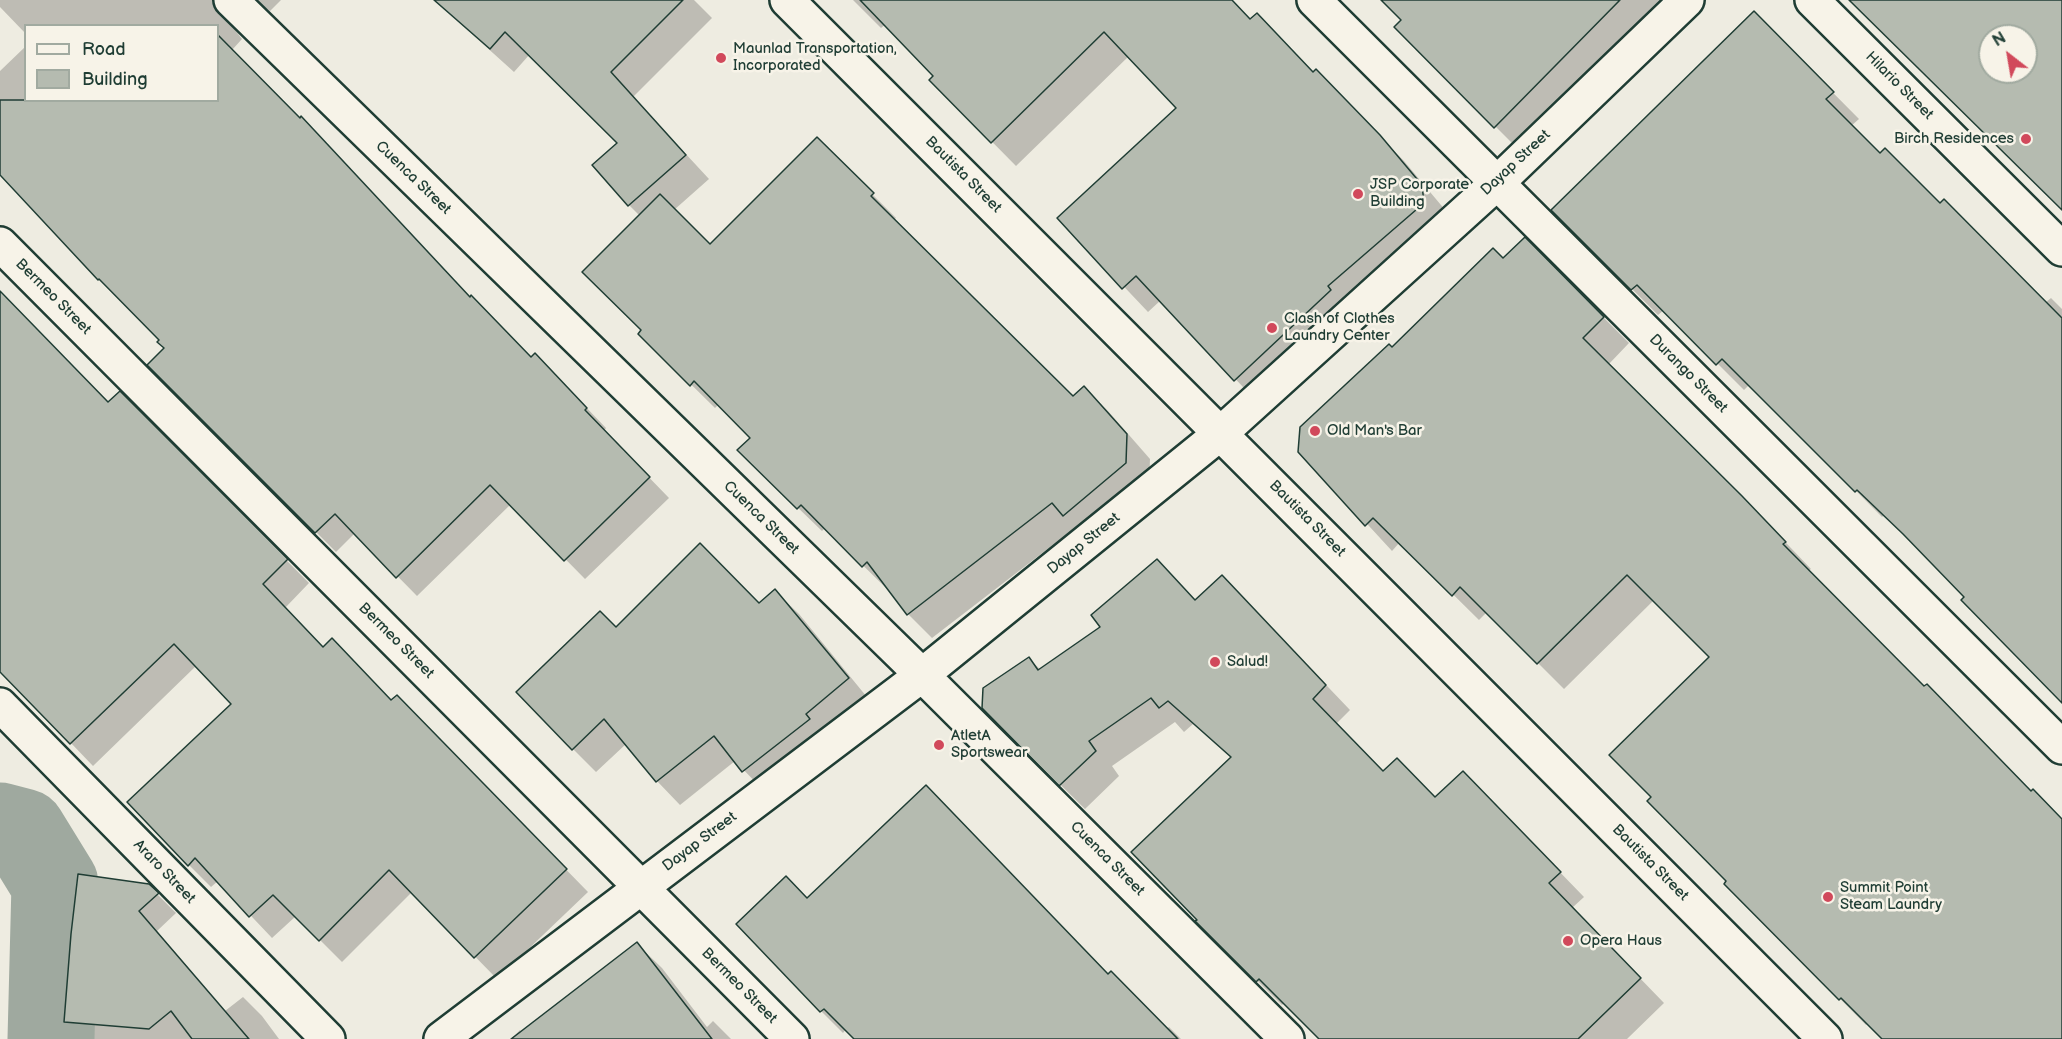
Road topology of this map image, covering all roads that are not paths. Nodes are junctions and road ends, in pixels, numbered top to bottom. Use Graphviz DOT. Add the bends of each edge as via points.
graph roads {
  1 [pos="231,0"];
  2 [pos="787,0"];
  3 [pos="1314,0"];
  4 [pos="1687,0"];
  5 [pos="1812,0"];
  6 [pos="1497,183"];
  7 [pos="0,244"];
  8 [pos="2062,249"];
  9 [pos="1221,433"];
  10 [pos="922,675"];
  11 [pos="0,705"];
  12 [pos="2062,747"];
  13 [pos="641,886"];
  14 [pos="328,1039"];
  15 [pos="441,1039"];
  16 [pos="792,1039"];
  17 [pos="1287,1039"];
  18 [pos="1825,1039"];
  1 -- 10 [label="street, Cuenca Street"];
  2 -- 9 [label="street, Bautista Street"];
  3 -- 6 [label="street, Durango Street"];
  4 -- 6 [label="street, Dayap Street"];
  5 -- 8 [label="street, Hilario Street"];
  6 -- 9 [label="street, Dayap Street"];
  6 -- 12 [label="street, Durango Street"];
  7 -- 13 [label="street, Bermeo Street"];
  9 -- 10 [label="street, Dayap Street"];
  9 -- 18 [label="street, Bautista Street"];
  10 -- 13 [label="street, Dayap Street"];
  10 -- 17 [label="street, Cuenca Street"];
  11 -- 14 [label="street, Araro Street"];
  13 -- 15 [label="street, Dayap Street"];
  13 -- 16 [label="street, Bermeo Street"];
}
